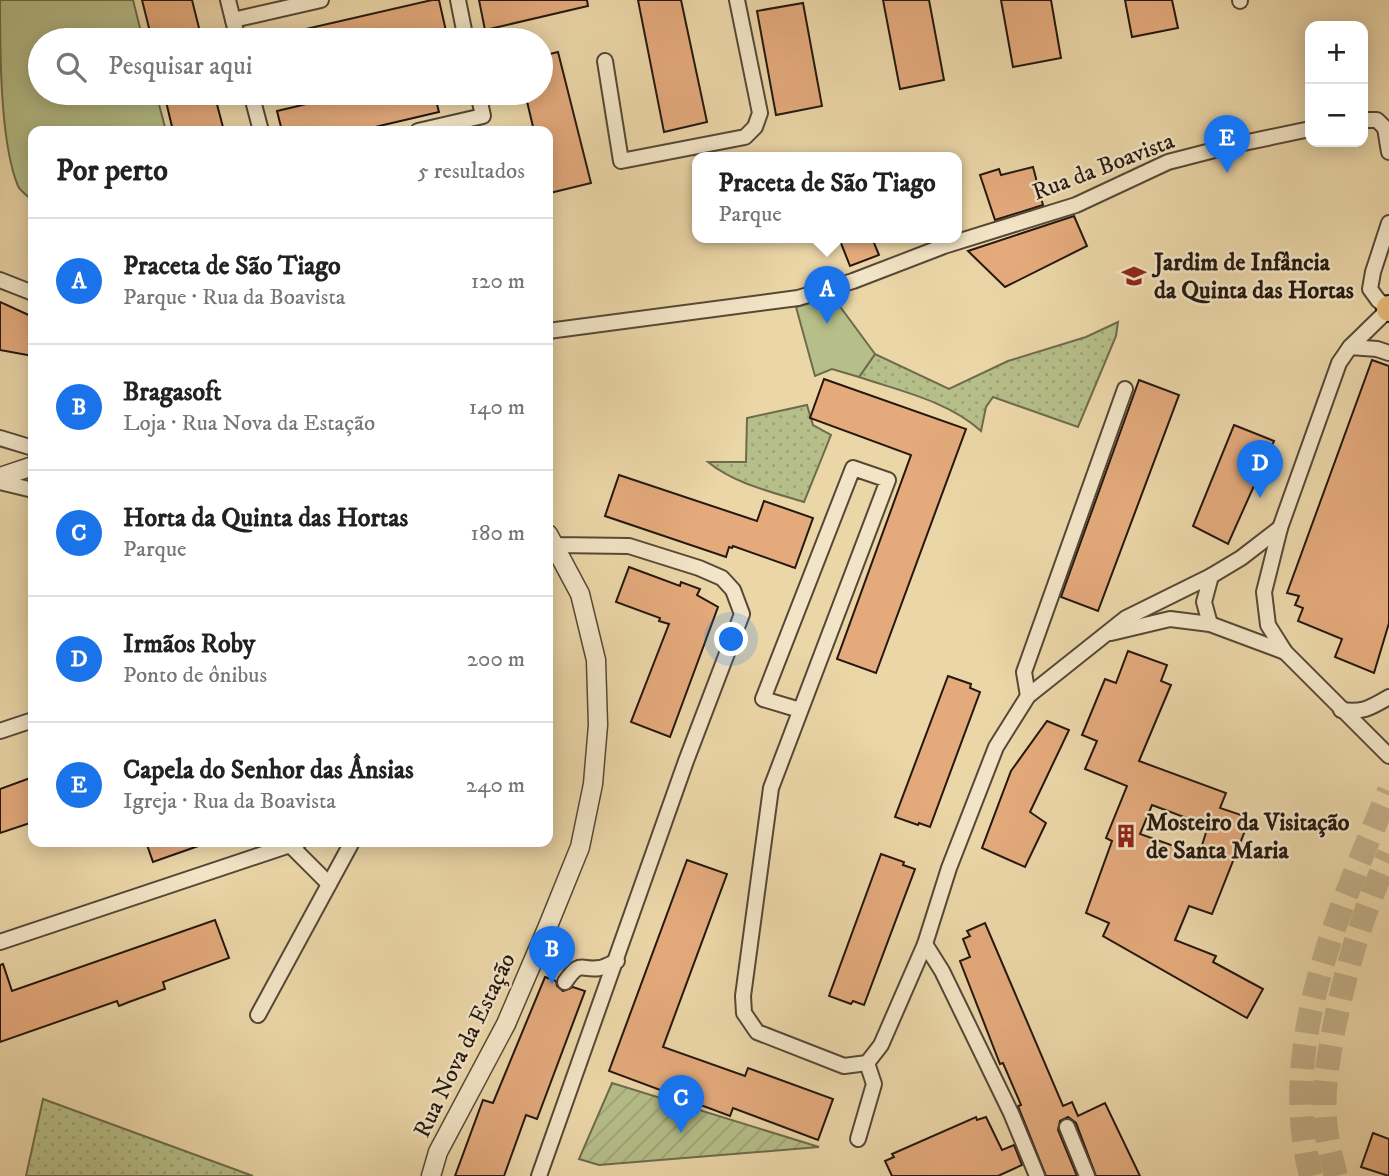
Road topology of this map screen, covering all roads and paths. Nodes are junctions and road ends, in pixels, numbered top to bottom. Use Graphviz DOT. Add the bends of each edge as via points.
graph roads {
  1 [pos="228,0"];
  2 [pos="321,0"];
  3 [pos="458,0"];
  4 [pos="737,0"];
  5 [pos="233,20"];
  6 [pos="235,28"];
  7 [pos="464,28"];
  8 [pos="605,61"];
  9 [pos="254,105"];
  10 [pos="481,105"];
  11 [pos="1375,123"];
  12 [pos="260,126"];
  13 [pos="440,126"];
  14 [pos="1305,130"];
  15 [pos="1389,152"];
  16 [pos="1389,223"];
  17 [pos="962,240"];
  18 [pos="954,243"];
  19 [pos="0,280"];
  20 [pos="28,291"];
  21 [pos="1389,308"];
  22 [pos="553,330"];
  23 [pos="1350,347"];
  24 [pos="1389,353"];
  25 [pos="1125,389"];
  26 [pos="0,438"];
  27 [pos="28,446"];
  28 [pos="28,468"];
  29 [pos="0,480"];
  30 [pos="28,488"];
  31 [pos="1280,528"];
  32 [pos="553,541"];
  33 [pos="553,546"];
  34 [pos="1211,576"];
  35 [pos="1210,624"];
  36 [pos="1105,634"];
  37 [pos="1285,652"];
  38 [pos="1028,696"];
  39 [pos="1389,697"];
  40 [pos="800,710"];
  41 [pos="1341,710"];
  42 [pos="28,722"];
  43 [pos="0,731"];
  44 [pos="1389,756"];
  45 [pos="286,847"];
  46 [pos="298,847"];
  47 [pos="349,847"];
  48 [pos="329,884"];
  49 [pos="0,942"];
  50 [pos="925,944"];
  51 [pos="617,961"];
  52 [pos="565,982"];
  53 [pos="258,1015"];
  54 [pos="867,1063"];
  55 [pos="1067,1127"];
  56 [pos="858,1139"];
  57 [pos="431,1176"];
  58 [pos="539,1176"];
  59 [pos="1037,1176"];
  60 [pos="1087,1176"];
  1 -- 5 [label="street"];
  2 -- 5 [label="street"];
  3 -- 7 [label="street"];
  4 -- 8 [label="street" via="760,113 745,136 621,161"];
  5 -- 6 [label="street"];
  9 -- 12 [label="street"];
  10 -- 13 [label="street" via="484,116"];
  11 -- 15 [label="street"];
  14 -- 17 [label="street, Rua da Boavista" via="1168,162 1076,205"];
  16 -- 21 [label="street" via="1370,289"];
  18 -- 22 [label="street, Rua da Boavista" via="798,298"];
  19 -- 20 [label="street"];
  21 -- 23 [label="street"];
  23 -- 24 [label="street"];
  23 -- 31 [label="street" via="1339,363"];
  25 -- 38 [label="street" via="1024,672"];
  26 -- 27 [label="street"];
  28 -- 29 [label="street"];
  29 -- 30 [label="street"];
  31 -- 34 [label="street"];
  31 -- 37 [label="street" via="1264,592 1268,625"];
  32 -- 51 [label="street" via="629,546 699,568 722,578 733,590 742,614"];
  33 -- 57 [label="street, Rua Nova da Estação" via="580,594 596,660 598,724 593,784 580,847 506,1024 438,1152"];
  34 -- 35 [label="street" via="1204,602"];
  34 -- 36 [label="street" via="1126,618"];
  35 -- 36 [label="street" via="1170,619"];
  35 -- 37 [label="street"];
  36 -- 38 [label="street"];
  37 -- 41 [label="street"];
  38 -- 50 [label="street" via="996,747"];
  39 -- 41 [label="street" via="1357,712"];
  40 -- 40 [label="street" via="888,480 853,468 763,699"];
  40 -- 54 [label="street" via="771,788 744,1013 757,1032 844,1066"];
  41 -- 44 [label="street"];
  42 -- 43 [label="street"];
  45 -- 49 [label="street"];
  46 -- 48 [label="street"];
  47 -- 48 [label="street"];
  48 -- 53 [label="street"];
  50 -- 54 [label="street" via="881,1045"];
  50 -- 59 [label="street" via="1011,1113"];
  51 -- 52 [label="street" via="574,970"];
  51 -- 58 [label="street"];
  54 -- 56 [label="street" via="874,1084"];
  55 -- 60 [label="street"];
}
